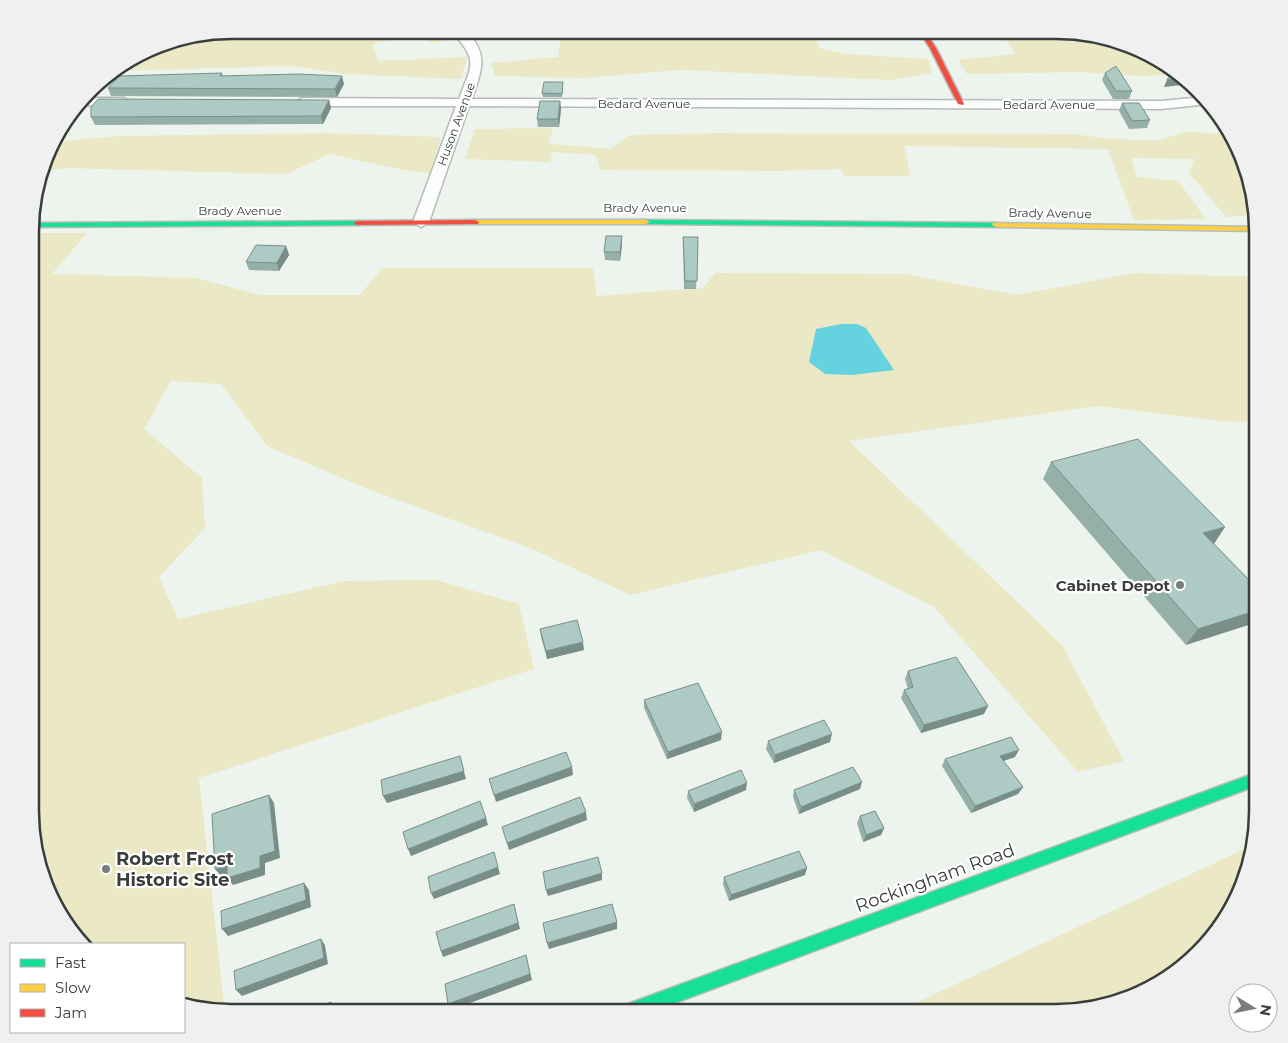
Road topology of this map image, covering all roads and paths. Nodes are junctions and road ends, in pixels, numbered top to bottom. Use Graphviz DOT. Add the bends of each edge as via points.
graph roads {
  1 [pos="467,39"];
  2 [pos="927,39"];
  3 [pos="1198,101"];
  4 [pos="89,102"];
  5 [pos="140,102"];
  6 [pos="287,102"];
  7 [pos="463,103"];
  8 [pos="961,104"];
  9 [pos="421,222"];
  10 [pos="39,225"];
  11 [pos="1249,229"];
  12 [pos="1249,781"];
  13 [pos="649,1004"];
  1 -- 7 [label="street, Huson Avenue" via="476,52 477,66"];
  2 -- 8 [label="street"];
  3 -- 8 [label="street, Bedard Avenue" via="1170,104"];
  4 -- 5 [label="street"];
  6 -- 7 [label="street, Bedard Avenue"];
  7 -- 8 [label="street, Bedard Avenue"];
  7 -- 9 [label="street, Huson Avenue"];
  9 -- 10 [label="street, Brady Avenue"];
  9 -- 11 [label="street, Brady Avenue" via="800,221"];
  12 -- 13 [label="street, Rockingham Road"];
}
